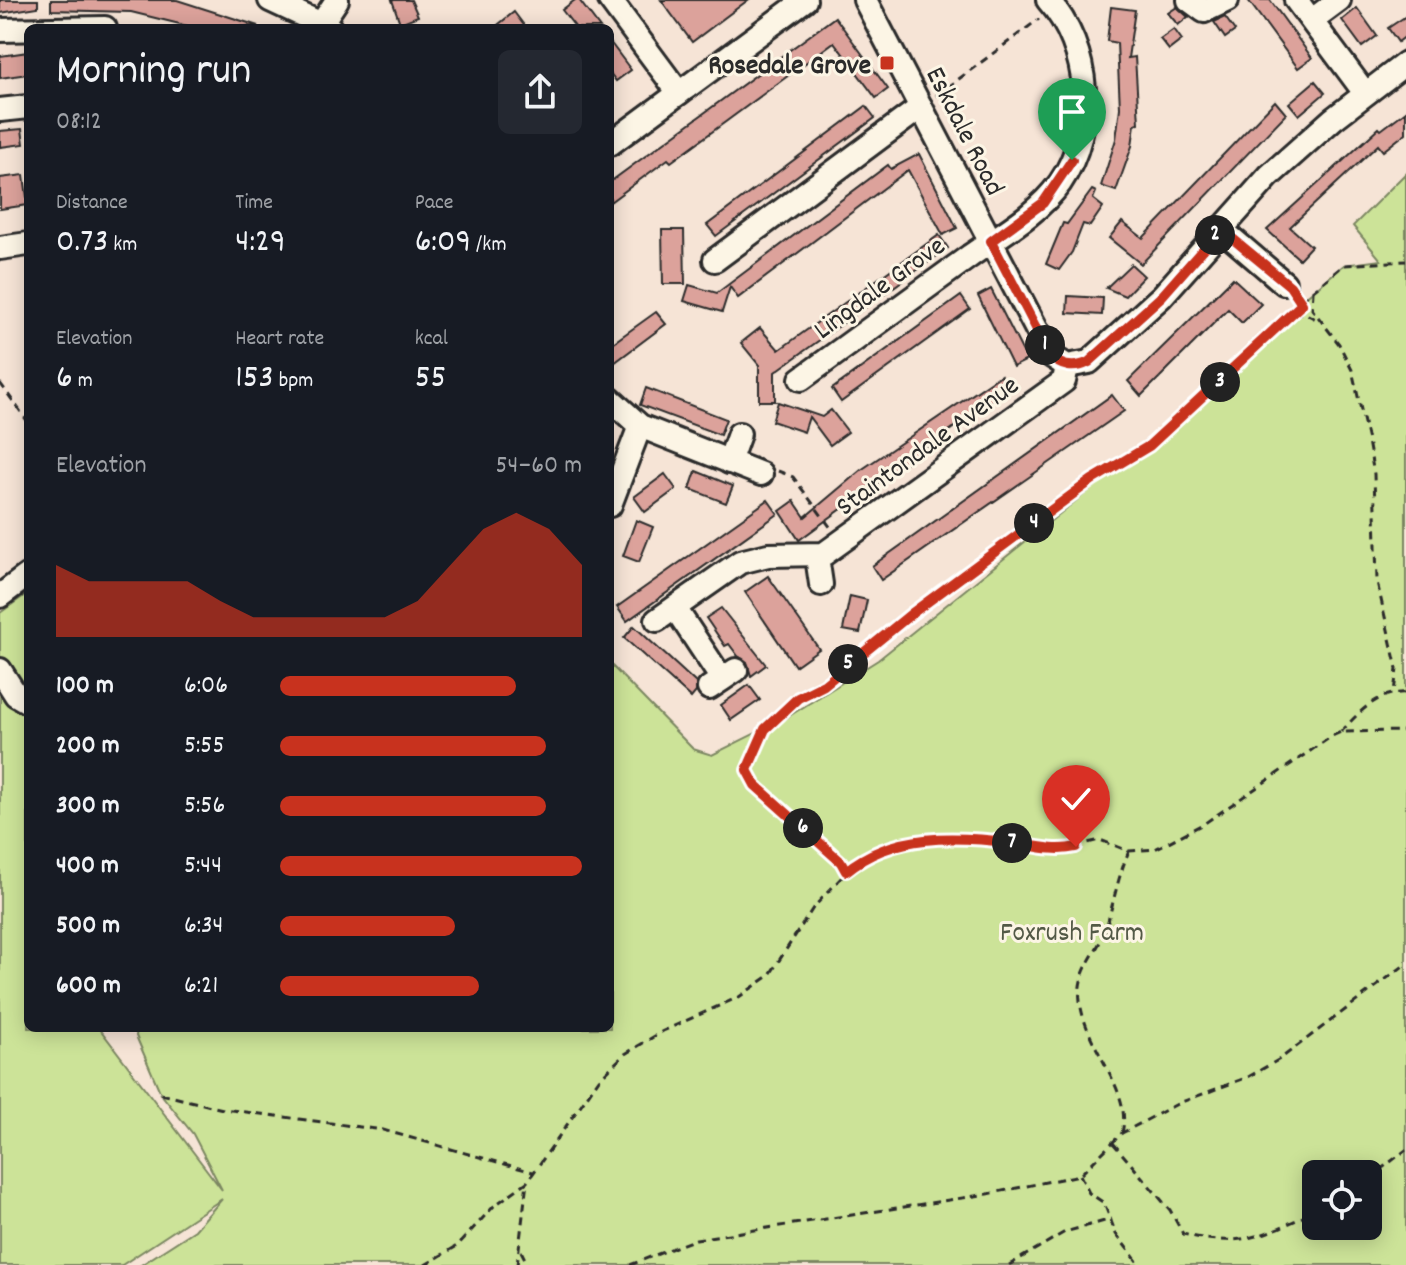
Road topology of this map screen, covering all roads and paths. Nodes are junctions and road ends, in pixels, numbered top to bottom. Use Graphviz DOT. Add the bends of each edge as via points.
graph roads {
  1 [pos="270,0"];
  2 [pos="337,0"];
  3 [pos="610,0"];
  4 [pos="805,0"];
  5 [pos="865,0"];
  6 [pos="1189,0"];
  7 [pos="1227,0"];
  8 [pos="1296,0"];
  9 [pos="1339,0"];
  10 [pos="1056,3"];
  11 [pos="1312,20"];
  12 [pos="321,24"];
  13 [pos="326,24"];
  14 [pos="0,30"];
  15 [pos="24,30"];
  16 [pos="1406,63"];
  17 [pos="679,93"];
  18 [pos="1365,93"];
  19 [pos="24,107"];
  20 [pos="921,107"];
  21 [pos="0,110"];
  22 [pos="614,141"];
  23 [pos="1221,229"];
  24 [pos="991,241"];
  25 [pos="24,245"];
  26 [pos="0,248"];
  27 [pos="715,260"];
  28 [pos="1406,261"];
  29 [pos="1284,283"];
  30 [pos="1313,291"];
  31 [pos="1301,300"];
  32 [pos="1291,315"];
  33 [pos="1318,320"];
  34 [pos="1067,366"];
  35 [pos="801,379"];
  36 [pos="0,383"];
  37 [pos="614,403"];
  38 [pos="24,416"];
  39 [pos="640,426"];
  40 [pos="739,434"];
  41 [pos="729,462"];
  42 [pos="761,474"];
  43 [pos="614,494"];
  44 [pos="841,542"];
  45 [pos="817,557"];
  46 [pos="24,578"];
  47 [pos="821,584"];
  48 [pos="0,596"];
  49 [pos="0,670"];
  50 [pos="722,679"];
  51 [pos="1394,692"];
  52 [pos="1405,694"];
  53 [pos="24,700"];
  54 [pos="1406,731"];
  55 [pos="1341,732"];
  56 [pos="1129,851"];
  57 [pos="846,871"];
  58 [pos="1406,964"];
  59 [pos="161,1094"];
  60 [pos="1122,1133"];
  61 [pos="1113,1143"];
  62 [pos="1406,1150"];
  63 [pos="1382,1168"];
  64 [pos="533,1172"];
  65 [pos="1080,1175"];
  66 [pos="527,1182"];
  67 [pos="1302,1217"];
  68 [pos="1112,1219"];
  69 [pos="521,1251"];
  70 [pos="425,1265"];
  71 [pos="517,1265"];
  72 [pos="528,1265"];
  73 [pos="630,1265"];
  74 [pos="1009,1265"];
  75 [pos="1140,1265"];
  1 -- 12 [label="street"];
  2 -- 13 [label="street"];
  3 -- 17 [label="street"];
  4 -- 17 [label="street"];
  5 -- 20 [label="street, Eskdale Road"];
  6 -- 7 [label="street" via="1204,11"];
  8 -- 11 [label="street"];
  9 -- 11 [label="street"];
  10 -- 20 [label="path"];
  10 -- 24 [label="street, Lingdale Grove" via="1079,55 1084,96 1080,137 1061,182 1043,203"];
  11 -- 18 [label="street"];
  14 -- 15 [label="street"];
  16 -- 18 [label="street, Staintondale Avenue"];
  17 -- 22 [label="street"];
  18 -- 23 [label="street, Staintondale Avenue" via="1279,167"];
  19 -- 21 [label="street"];
  20 -- 24 [label="street, Eskdale Road"];
  20 -- 27 [label="street"];
  23 -- 29 [label="street"];
  23 -- 34 [label="street, Staintondale Avenue" via="1162,296 1089,362"];
  24 -- 34 [label="street, Eskdale Road" via="1050,355"];
  24 -- 35 [label="street, Lingdale Grove"];
  25 -- 26 [label="street"];
  28 -- 30 [label="path" via="1344,265"];
  29 -- 31 [label="path"];
  30 -- 31 [label="path"];
  30 -- 33 [label="path" via="1311,305"];
  31 -- 32 [label="path"];
  32 -- 33 [label="path" via="1304,313"];
  32 -- 57 [label="path" via="1149,446 1092,480 824,685 798,698 765,729 751,755 748,776"];
  33 -- 51 [label="path" via="1352,370 1368,441 1377,582 1397,669"];
  34 -- 44 [label="street, Staintondale Avenue" via="1064,381"];
  36 -- 38 [label="path"];
  37 -- 39 [label="street"];
  39 -- 41 [label="street"];
  39 -- 43 [label="street"];
  40 -- 41 [label="street"];
  41 -- 42 [label="street"];
  42 -- 44 [label="path" via="764,466 793,477"];
  44 -- 45 [label="street, Staintondale Avenue"];
  45 -- 47 [label="street"];
  45 -- 50 [label="street" via="768,555 740,562 666,614"];
  46 -- 48 [label="street"];
  49 -- 53 [label="street"];
  51 -- 52 [label="path"];
  51 -- 55 [label="path" via="1373,701"];
  54 -- 55 [label="path"];
  55 -- 56 [label="path" via="1177,840"];
  56 -- 57 [label="path" via="1100,840 1061,849 924,839 876,853"];
  56 -- 60 [label="path" via="1105,931 1082,971 1079,1000 1085,1029 1126,1109"];
  57 -- 64 [label="path" via="813,908 769,976 739,997 625,1054 599,1079"];
  58 -- 60 [label="path" via="1280,1059"];
  59 -- 64 [label="path" via="223,1109 383,1130"];
  60 -- 61 [label="path"];
  61 -- 65 [label="path"];
  61 -- 67 [label="path" via="1170,1210 1183,1234 1212,1241 1253,1240"];
  62 -- 63 [label="path"];
  64 -- 66 [label="path"];
  65 -- 68 [label="path"];
  65 -- 73 [label="path" via="974,1197 710,1236"];
  66 -- 69 [label="path"];
  66 -- 70 [label="path" via="494,1206 457,1246"];
  68 -- 74 [label="path" via="1065,1232"];
  68 -- 75 [label="path" via="1116,1234"];
  69 -- 71 [label="path"];
  69 -- 72 [label="path"];
}
